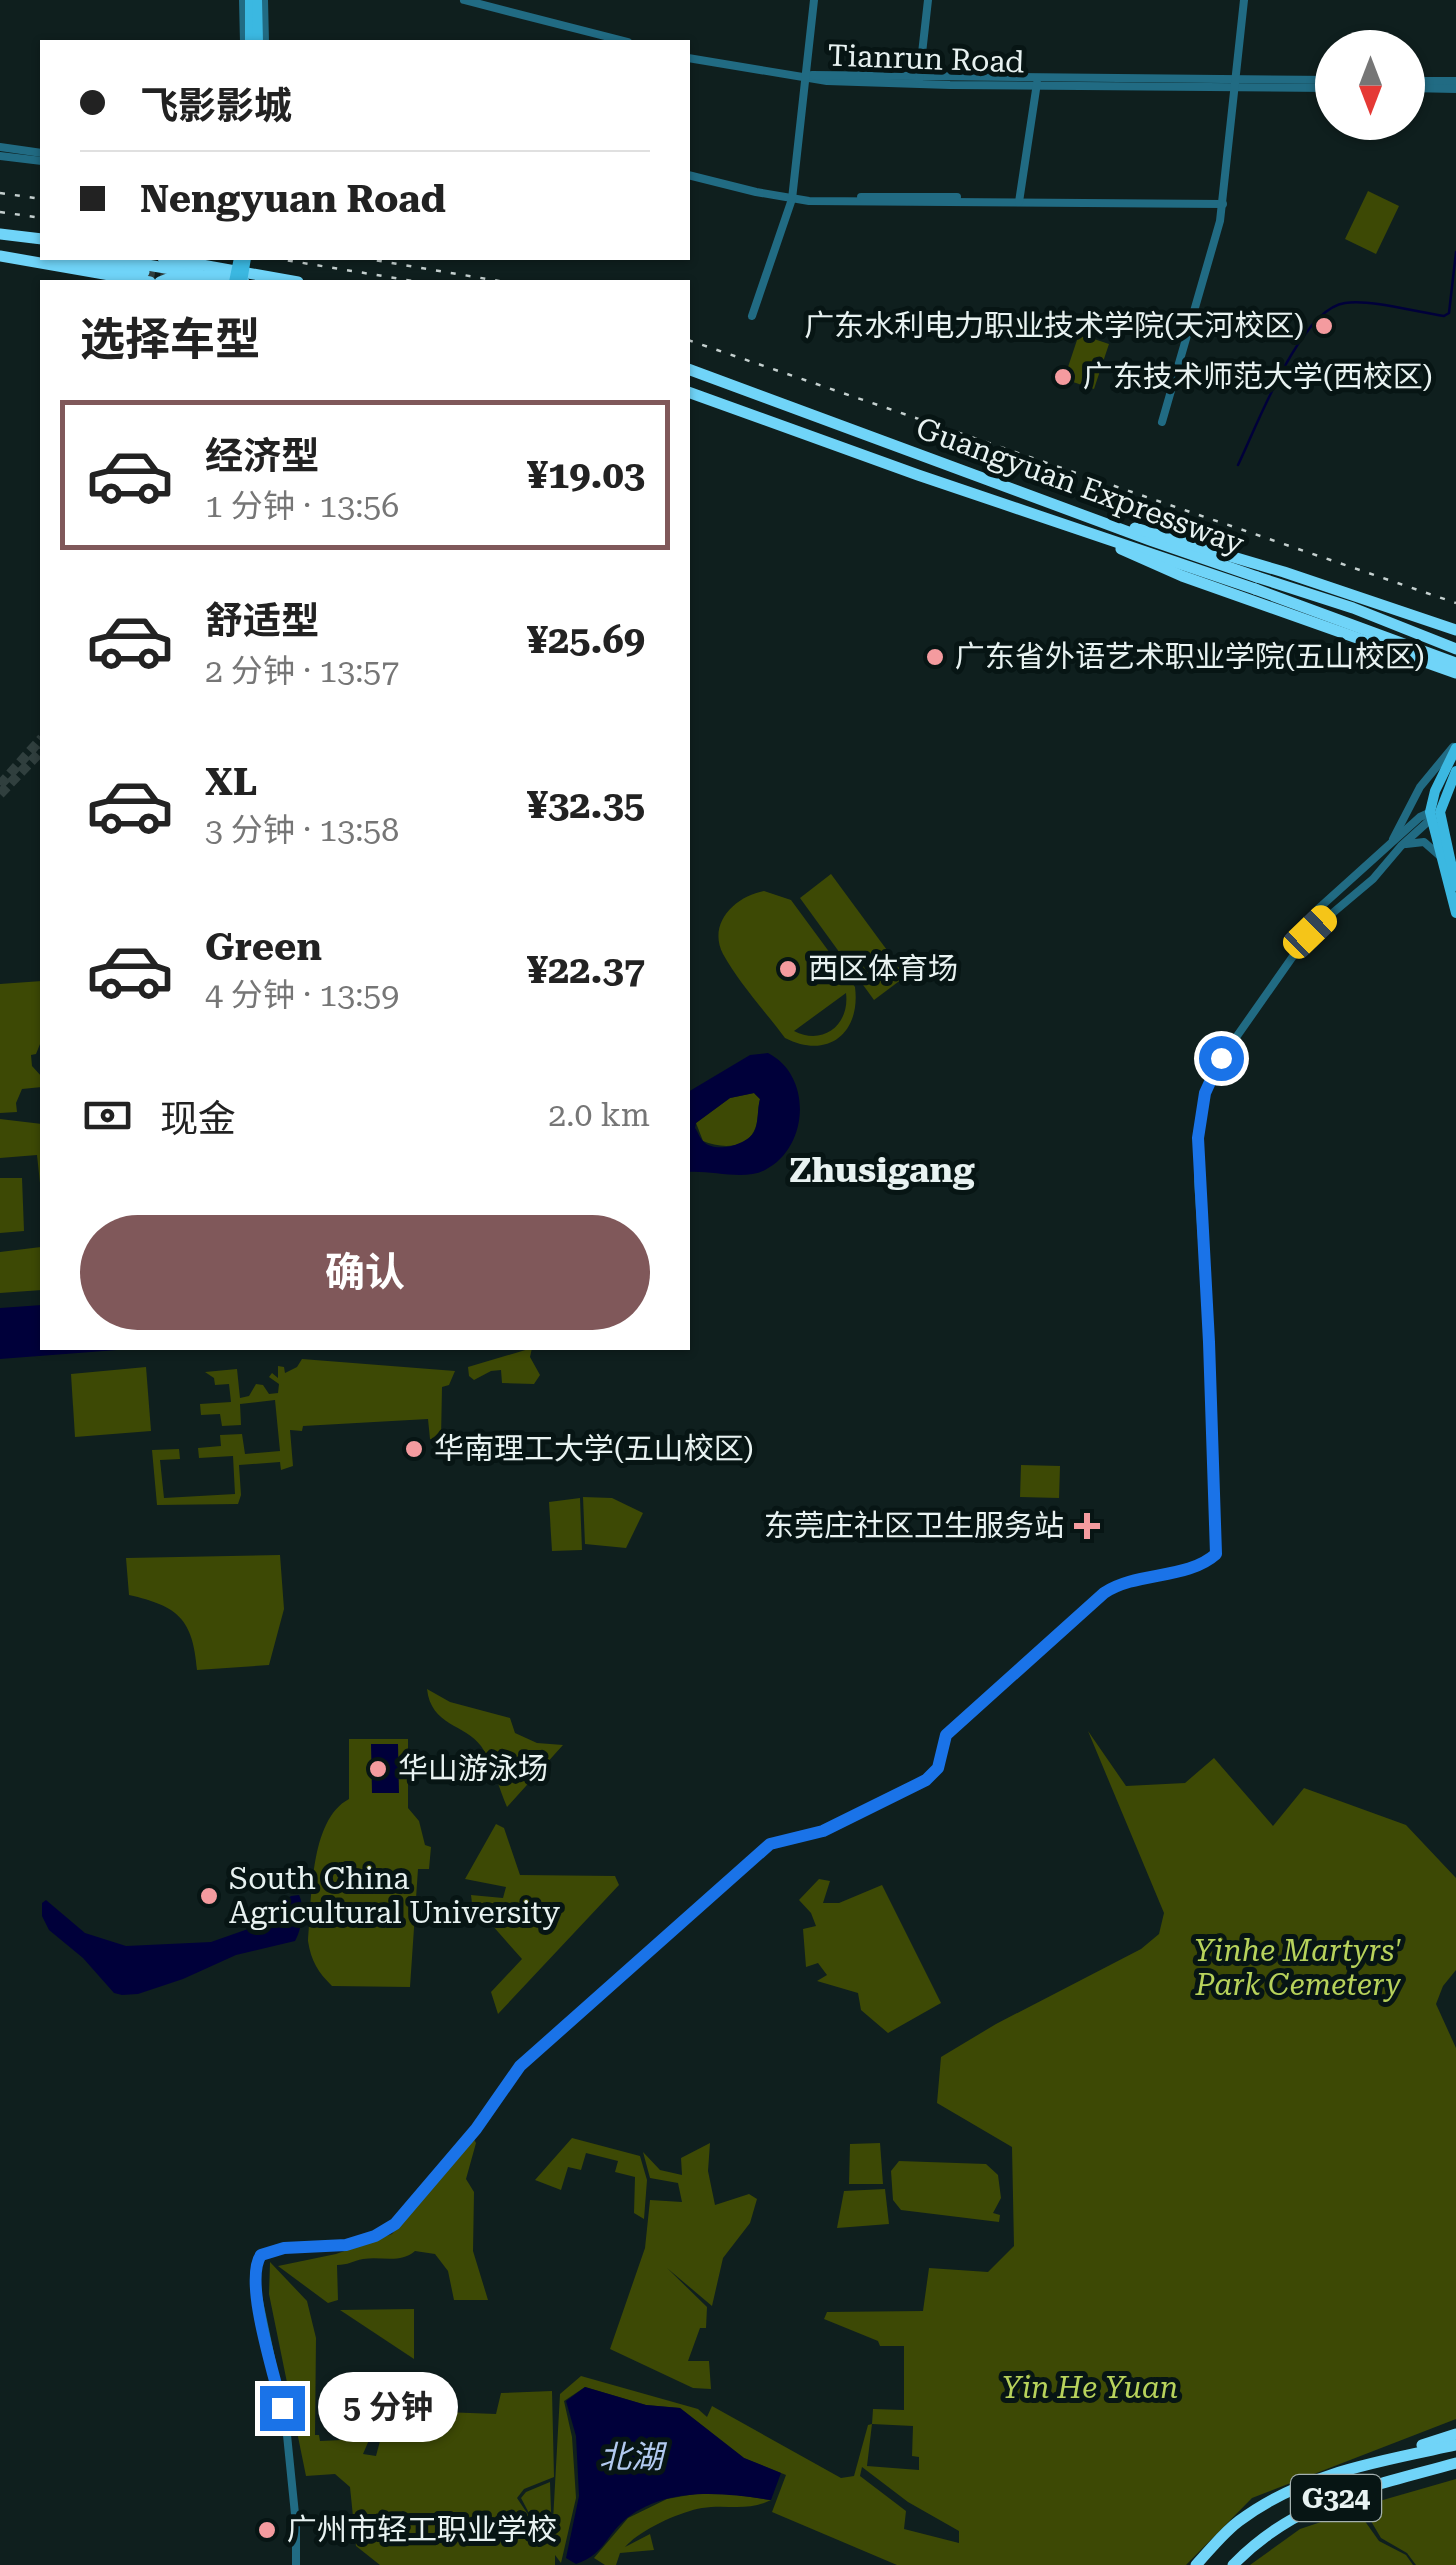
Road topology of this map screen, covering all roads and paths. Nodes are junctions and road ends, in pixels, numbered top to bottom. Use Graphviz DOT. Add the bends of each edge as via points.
graph roads {
  1 [pos="246,0"];
  2 [pos="261,0"];
  3 [pos="464,0"];
  4 [pos="814,0"];
  5 [pos="928,0"];
  6 [pos="1244,0"];
  7 [pos="254,40"];
  8 [pos="254,40"];
  9 [pos="620,40"];
  10 [pos="690,58"];
  11 [pos="805,76"];
  12 [pos="919,81"];
  13 [pos="1037,82"];
  14 [pos="1234,83"];
  15 [pos="1315,84"];
  16 [pos="1425,84"];
  17 [pos="1456,85"];
  18 [pos="0,148"];
  19 [pos="40,153"];
  20 [pos="0,156"];
  21 [pos="40,161"];
  22 [pos="690,175"];
  23 [pos="792,199"];
  24 [pos="1019,202"];
  25 [pos="1223,204"];
  26 [pos="3,235"];
  27 [pos="40,242"];
  28 [pos="0,254"];
  29 [pos="40,257"];
  30 [pos="60,260"];
  31 [pos="118,260"];
  32 [pos="174,260"];
  33 [pos="92,272"];
  34 [pos="195,273"];
  35 [pos="147,277"];
  36 [pos="111,280"];
  37 [pos="165,280"];
  38 [pos="232,280"];
  39 [pos="287,280"];
  40 [pos="752,316"];
  41 [pos="690,370"];
  42 [pos="690,393"];
  43 [pos="1162,422"];
  44 [pos="1102,522"];
  45 [pos="1096,535"];
  46 [pos="1256,583"];
  47 [pos="1368,600"];
  48 [pos="1416,616"];
  49 [pos="1456,630"];
  50 [pos="1354,636"];
  51 [pos="1456,649"];
  52 [pos="1401,652"];
  53 [pos="1456,671"];
  54 [pos="1456,746"];
  55 [pos="1456,771"];
  56 [pos="1434,814"];
  57 [pos="1389,846"];
  58 [pos="1401,846"];
  59 [pos="1440,856"];
  60 [pos="1456,886"];
  61 [pos="1456,913"];
  62 [pos="1310,932"];
  63 [pos="1456,2434"];
  64 [pos="1456,2445"];
  65 [pos="1380,2460"];
  66 [pos="1456,2463"];
  67 [pos="1218,2564"];
  68 [pos="296,2565"];
  69 [pos="1196,2565"];
  70 [pos="1233,2565"];
  1 -- 7 [label="main road"];
  2 -- 8 [label="main road"];
  3 -- 9 [label="street"];
  4 -- 11 [label="street"];
  5 -- 12 [label="street"];
  6 -- 14 [label="street"];
  10 -- 11 [label="street, Tianrun Road"];
  11 -- 12 [label="street, Tianrun Road"];
  11 -- 23 [label="street"];
  12 -- 13 [label="street, Tianrun Road"];
  13 -- 14 [label="street, Tianrun Road"];
  13 -- 24 [label="street"];
  14 -- 15 [label="street, Tianrun Road"];
  14 -- 25 [label="street"];
  16 -- 17 [label="street"];
  18 -- 19 [label="street"];
  20 -- 21 [label="street"];
  22 -- 23 [label="street"];
  23 -- 24 [label="street"];
  23 -- 40 [label="street"];
  24 -- 25 [label="street"];
  25 -- 43 [label="street"];
  26 -- 27 [label="highway"];
  28 -- 29 [label="highway"];
  28 -- 33 [label="highway"];
  30 -- 35 [label="highway"];
  31 -- 34 [label="highway"];
  32 -- 39 [label="highway"];
  33 -- 35 [label="highway"];
  33 -- 36 [label="highway"];
  34 -- 37 [label="highway"];
  34 -- 38 [label="highway"];
  41 -- 44 [label="highway, Guangyuan Expressway"];
  42 -- 45 [label="highway, Guangyuan Expressway"];
  44 -- 46 [label="highway, Guangyuan Expressway"];
  44 -- 47 [label="highway"];
  45 -- 46 [label="highway, Guangyuan Expressway"];
  45 -- 50 [label="highway" via="1152,565"];
  46 -- 51 [label="highway, Guangyuan Expressway, bridge" via="1353,608"];
  46 -- 53 [label="highway, Guangyuan Expressway, bridge"];
  47 -- 48 [label="highway"];
  47 -- 50 [label="highway" via="1376,625"];
  48 -- 49 [label="highway"];
  48 -- 52 [label="highway" via="1427,644"];
  50 -- 52 [label="highway"];
  52 -- 53 [label="highway"];
  54 -- 56 [label="main road" via="1435,791"];
  54 -- 57 [label="street" via="1420,787"];
  55 -- 56 [label="main road"];
  56 -- 57 [label="street"];
  56 -- 58 [label="street"];
  56 -- 59 [label="main road"];
  56 -- 60 [label="main road"];
  57 -- 62 [label="street" via="1318,909"];
  58 -- 59 [label="street" via="1424,842"];
  58 -- 62 [label="street" via="1374,879"];
  59 -- 61 [label="main road"];
  62 -- 68 [label="street" via="1221,1058 1201,1110 1198,1181 1216,1554 1104,1593 946,1735 938,1768 926,1780 823,1831 770,1844 520,2066 395,2224 346,2245 266,2252 256,2262 288,2435"];
  63 -- 65 [label="highway"];
  64 -- 65 [label="highway, G324"];
  65 -- 69 [label="highway, G324" via="1262,2506"];
  66 -- 70 [label="highway, G324" via="1308,2509 1266,2533"];
  67 -- 69 [label="highway" via="1212,2559"];
}
